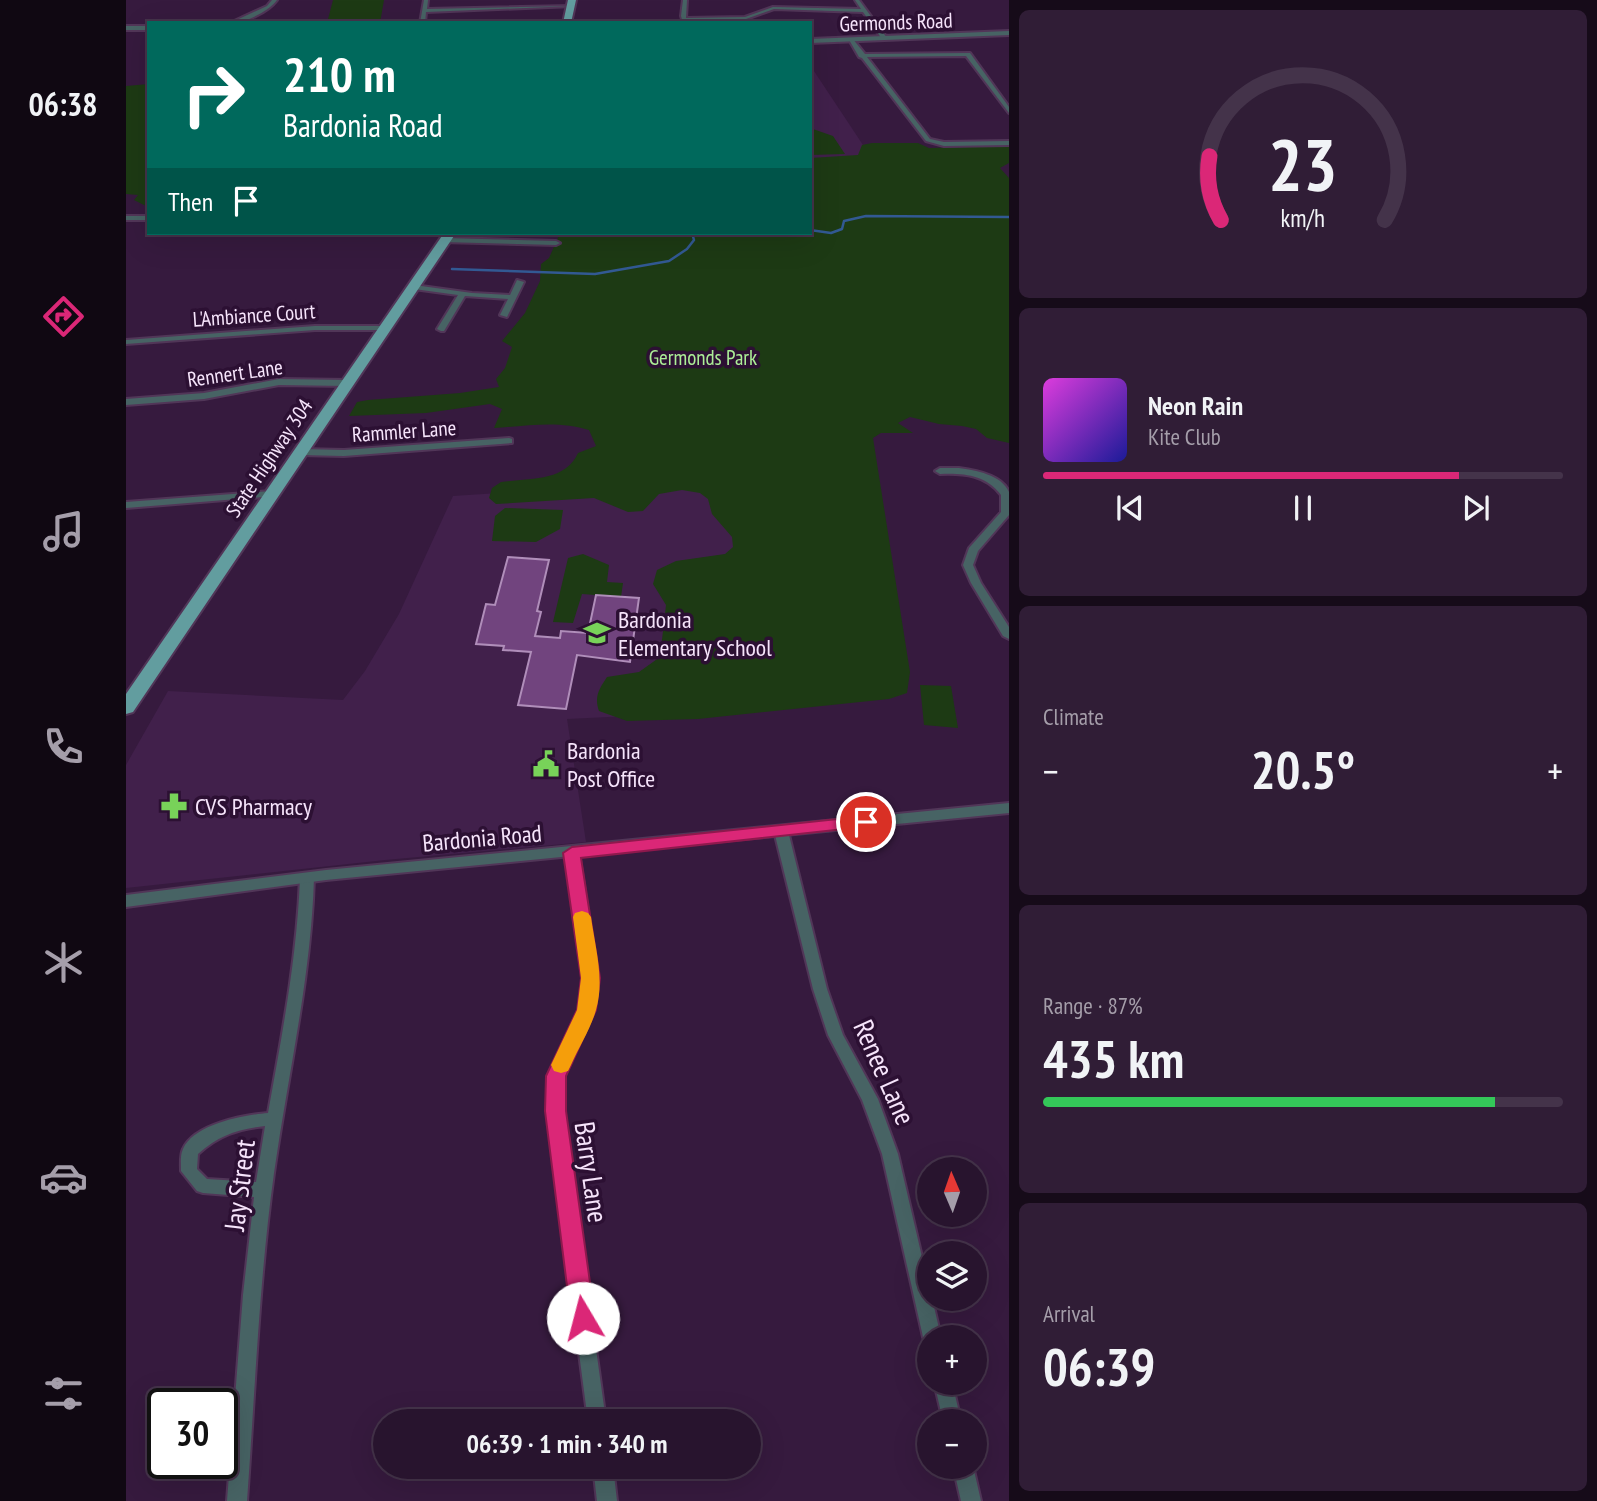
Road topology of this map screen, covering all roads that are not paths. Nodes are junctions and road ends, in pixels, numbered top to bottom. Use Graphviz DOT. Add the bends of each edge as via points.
graph roads {
  1 [pos="275,0"];
  2 [pos="426,0"];
  3 [pos="685,0"];
  4 [pos="771,0"];
  5 [pos="857,0"];
  6 [pos="572,3"];
  7 [pos="773,8"];
  8 [pos="424,11"];
  9 [pos="864,11"];
  10 [pos="237,21"];
  11 [pos="422,21"];
  12 [pos="568,21"];
  13 [pos="685,21"];
  14 [pos="700,21"];
  15 [pos="126,28"];
  16 [pos="147,28"];
  17 [pos="1009,36"];
  18 [pos="884,38"];
  19 [pos="850,39"];
  20 [pos="812,41"];
  21 [pos="861,55"];
  22 [pos="1009,111"];
  23 [pos="1009,143"];
  24 [pos="126,218"];
  25 [pos="147,218"];
  26 [pos="448,236"];
  27 [pos="556,243"];
  28 [pos="520,282"];
  29 [pos="414,286"];
  30 [pos="463,294"];
  31 [pos="513,297"];
  32 [pos="504,315"];
  33 [pos="385,328"];
  34 [pos="441,329"];
  35 [pos="126,342"];
  36 [pos="348,383"];
  37 [pos="126,402"];
  38 [pos="509,441"];
  39 [pos="301,453"];
  40 [pos="940,471"];
  41 [pos="272,494"];
  42 [pos="126,505"];
  43 [pos="1009,636"];
  44 [pos="126,708"];
  45 [pos="1009,808"];
  46 [pos="781,831"];
  47 [pos="572,853"];
  48 [pos="307,878"];
  49 [pos="126,901"];
  50 [pos="273,1119"];
  51 [pos="263,1189"];
  52 [pos="929,1325"];
  53 [pos="595,1409"];
  54 [pos="604,1479"];
  55 [pos="965,1479"];
  56 [pos="237,1501"];
  57 [pos="607,1501"];
  58 [pos="971,1501"];
  1 -- 10 [label="street"];
  2 -- 8 [label="street"];
  3 -- 13 [label="street"];
  4 -- 7 [label="street"];
  5 -- 9 [label="street"];
  6 -- 8 [label="street"];
  6 -- 12 [label="main road"];
  7 -- 9 [label="street"];
  7 -- 14 [label="street" via="746,18"];
  8 -- 11 [label="street"];
  9 -- 18 [label="street"];
  15 -- 16 [label="street"];
  17 -- 18 [label="street, Germonds Road"];
  18 -- 19 [label="street, Germonds Road"];
  19 -- 20 [label="street, Germonds Road"];
  19 -- 21 [label="street"];
  21 -- 22 [label="street" via="968,54"];
  21 -- 23 [label="street" via="927,139 935,143"];
  24 -- 25 [label="street"];
  26 -- 27 [label="street"];
  26 -- 29 [label="main road, State Highway 304"];
  28 -- 31 [label="street"];
  29 -- 30 [label="street"];
  29 -- 33 [label="main road, State Highway 304"];
  30 -- 31 [label="street"];
  30 -- 34 [label="street"];
  31 -- 32 [label="street"];
  33 -- 35 [label="street, L'Ambiance Court" via="315,328"];
  33 -- 36 [label="main road, State Highway 304"];
  36 -- 37 [label="street, Rennert Lane" via="279,383 204,396"];
  36 -- 39 [label="main road, State Highway 304"];
  38 -- 39 [label="street, Rammler Lane"];
  39 -- 41 [label="main road, State Highway 304"];
  40 -- 43 [label="street" via="983,476 1006,495 1006,512 973,550 968,565"];
  41 -- 42 [label="street"];
  41 -- 44 [label="main road, State Highway 304"];
  45 -- 46 [label="street, Bardonia Road"];
  46 -- 47 [label="street, Bardonia Road"];
  46 -- 52 [label="street, Renee Lane" via="832,1024 870,1099 890,1154"];
  47 -- 48 [label="street, Bardonia Road"];
  47 -- 53 [label="street, Barry Lane" via="591,978 586,1010 556,1076 555,1111"];
  48 -- 49 [label="street, Bardonia Road"];
  48 -- 50 [label="street, Jay Street" via="303,971"];
  50 -- 51 [label="street, Jay Street"];
  50 -- 51 [label="street" via="239,1122 208,1133 190,1152 188,1171 203,1186"];
  51 -- 56 [label="street, Jay Street"];
  54 -- 57 [label="street"];
  55 -- 58 [label="street"];
}
